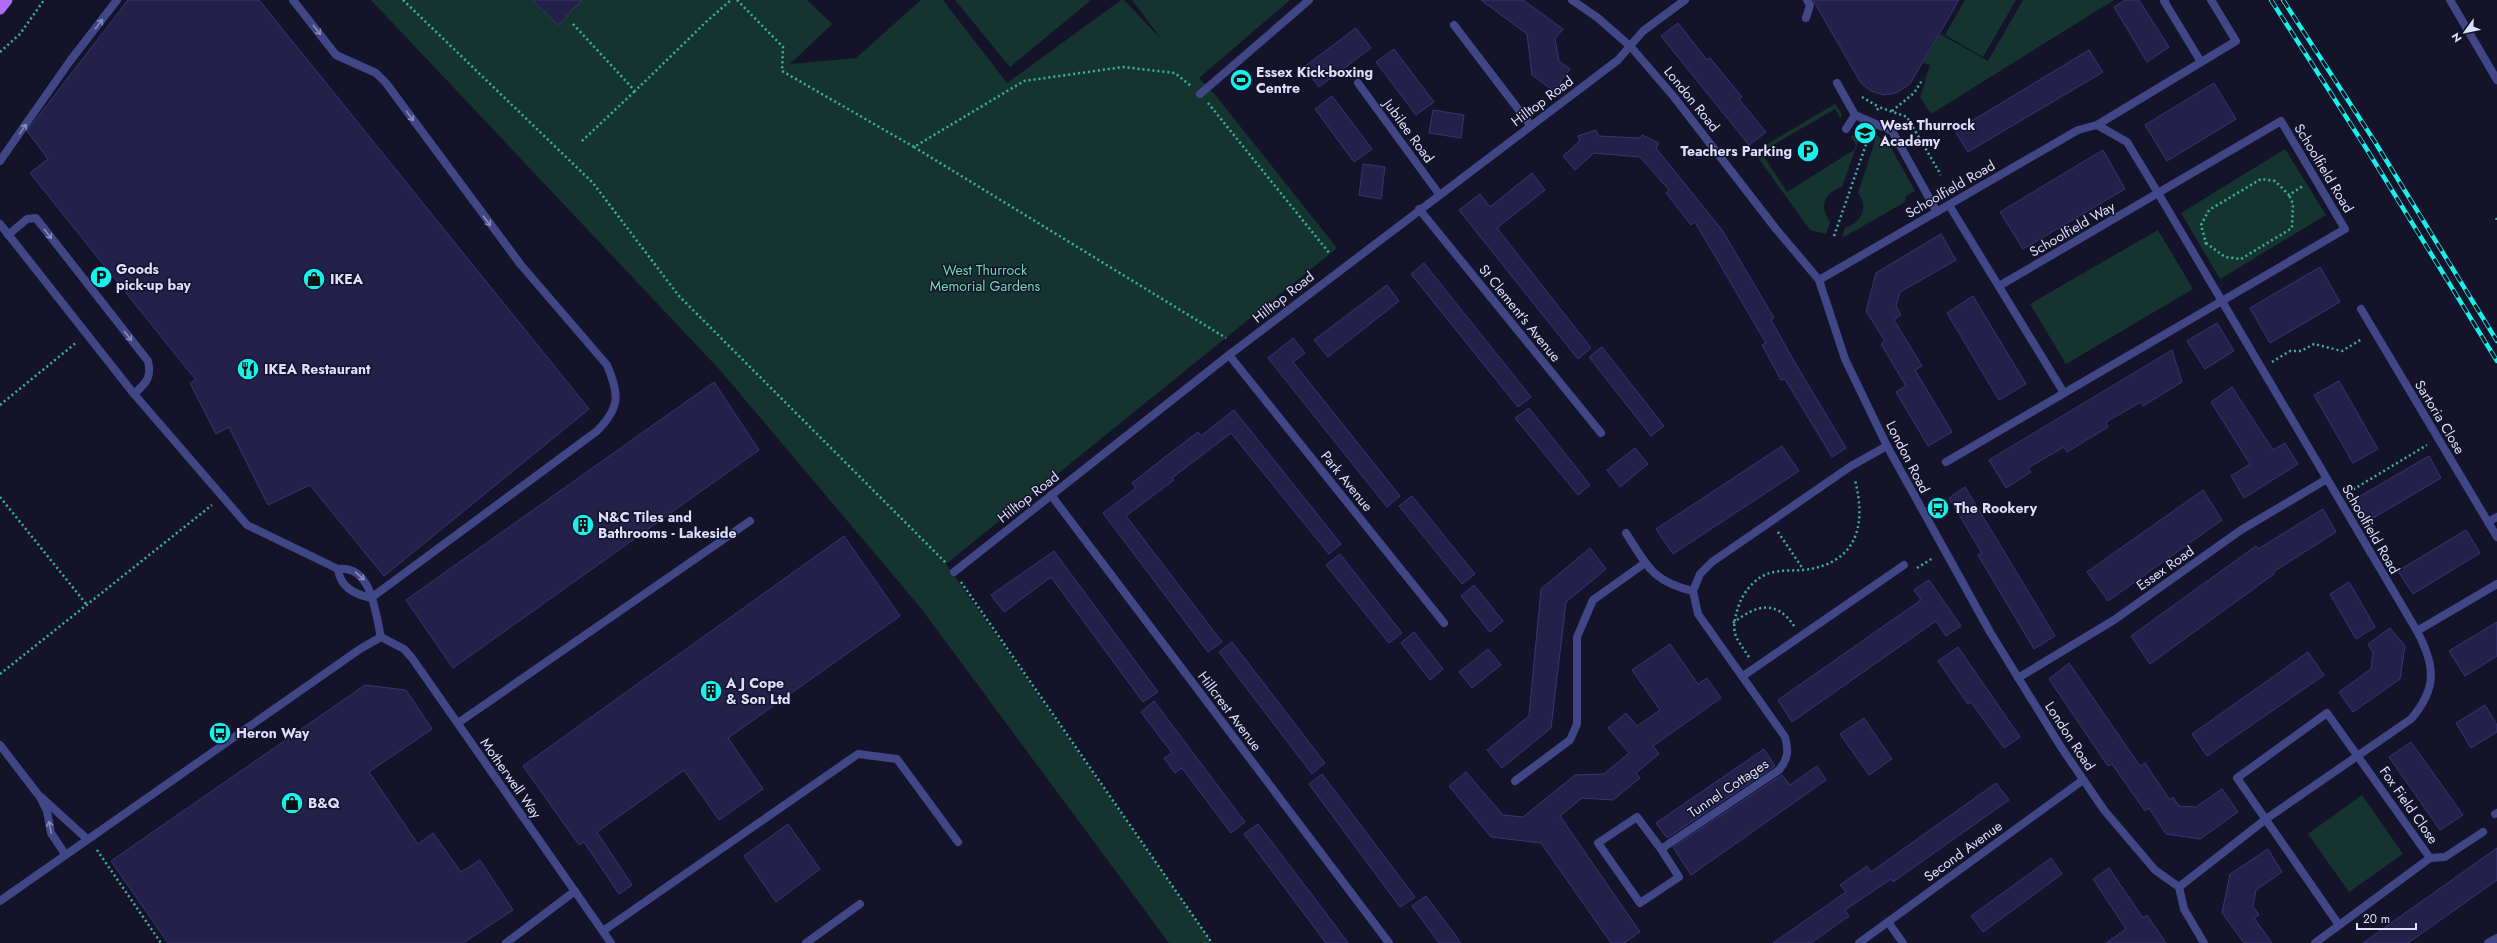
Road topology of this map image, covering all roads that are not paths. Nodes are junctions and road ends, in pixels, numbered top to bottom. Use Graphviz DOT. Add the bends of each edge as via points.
graph roads {
  1 [pos="7,0"];
  2 [pos="117,0"];
  3 [pos="293,0"];
  4 [pos="1309,0"];
  5 [pos="1572,0"];
  6 [pos="1685,0"];
  7 [pos="1807,0"];
  8 [pos="2166,0"];
  9 [pos="2211,0"];
  10 [pos="2450,0"];
  11 [pos="0,9"];
  12 [pos="1806,18"];
  13 [pos="1454,25"];
  14 [pos="1631,47"];
  15 [pos="2201,62"];
  16 [pos="2497,80"];
  17 [pos="1358,83"];
  18 [pos="1837,83"];
  19 [pos="1200,94"];
  20 [pos="1855,115"];
  21 [pos="2097,125"];
  22 [pos="1531,126"];
  23 [pos="1846,129"];
  24 [pos="0,160"];
  25 [pos="2158,193"];
  26 [pos="1439,194"];
  27 [pos="1950,205"];
  28 [pos="1419,209"];
  29 [pos="1937,212"];
  30 [pos="0,224"];
  31 [pos="8,235"];
  32 [pos="1819,280"];
  33 [pos="1999,286"];
  34 [pos="2221,301"];
  35 [pos="2361,309"];
  36 [pos="1229,356"];
  37 [pos="134,394"];
  38 [pos="2064,394"];
  39 [pos="1601,433"];
  40 [pos="1887,446"];
  41 [pos="1946,462"];
  42 [pos="2327,478"];
  43 [pos="1051,496"];
  44 [pos="2497,517"];
  45 [pos="750,521"];
  46 [pos="2488,522"];
  47 [pos="1626,533"];
  48 [pos="2497,537"];
  49 [pos="1645,563"];
  50 [pos="1904,564"];
  51 [pos="338,569"];
  52 [pos="954,572"];
  53 [pos="2497,584"];
  54 [pos="1693,591"];
  55 [pos="371,598"];
  56 [pos="1444,623"];
  57 [pos="2416,631"];
  58 [pos="381,637"];
  59 [pos="1743,676"];
  60 [pos="2018,678"];
  61 [pos="458,723"];
  62 [pos="0,745"];
  63 [pos="2358,754"];
  64 [pos="2083,780"];
  65 [pos="1515,781"];
  66 [pos="40,797"];
  67 [pos="2266,819"];
  68 [pos="2482,832"];
  69 [pos="87,838"];
  70 [pos="958,842"];
  71 [pos="1661,849"];
  72 [pos="65,854"];
  73 [pos="2430,858"];
  74 [pos="2178,887"];
  75 [pos="575,891"];
  76 [pos="0,901"];
  77 [pos="860,904"];
  78 [pos="1888,922"];
  79 [pos="2339,925"];
  80 [pos="603,931"];
  81 [pos="2497,938"];
  82 [pos="506,943"];
  83 [pos="611,943"];
  84 [pos="806,943"];
  85 [pos="1389,943"];
  86 [pos="1859,943"];
  87 [pos="1903,943"];
  88 [pos="2204,943"];
  89 [pos="2314,943"];
  90 [pos="2488,943"];
  1 -- 11 [label="main road"];
  24 -- 2 [label="street, one-way"];
  3 -- 55 [label="street, one-way" via="336,55 376,73 386,83 521,265 607,365 617,399 611,418 597,431"];
  4 -- 19 [label="street"];
  5 -- 14 [label="street, London Road" via="1598,18"];
  6 -- 14 [label="street, Hilltop Road" via="1643,32"];
  7 -- 12 [label="street" via="1810,5"];
  8 -- 15 [label="street" via="2164,1"];
  9 -- 15 [label="street, Schoolfield Road" via="2236,41"];
  10 -- 16 [label="street"];
  13 -- 22 [label="street"];
  14 -- 22 [label="street, Hilltop Road" via="1618,60"];
  14 -- 32 [label="street, London Road" via="1674,97 1776,229"];
  15 -- 21 [label="street, Schoolfield Road"];
  17 -- 26 [label="street, Jubilee Road"];
  18 -- 20 [label="street"];
  20 -- 23 [label="street"];
  20 -- 29 [label="street" via="1892,131"];
  21 -- 25 [label="street, Schoolfield Road" via="2127,142"];
  21 -- 27 [label="street, Schoolfield Road" via="2078,130"];
  22 -- 26 [label="street, Hilltop Road"];
  25 -- 33 [label="street, Schoolfield Way"];
  25 -- 34 [label="street, Schoolfield Road"];
  25 -- 34 [label="street, Schoolfield Road" via="2281,121 2345,228"];
  26 -- 28 [label="street, Hilltop Road"];
  27 -- 29 [label="street, Schoolfield Road"];
  27 -- 33 [label="street"];
  28 -- 36 [label="street, Hilltop Road"];
  28 -- 39 [label="street, St Clement's Avenue"];
  29 -- 32 [label="street, Schoolfield Road"];
  30 -- 31 [label="street"];
  31 -- 37 [label="street"];
  31 -- 37 [label="street, one-way" via="27,220 36,218 148,361 150,373 147,383"];
  32 -- 40 [label="street, London Road" via="1845,358"];
  33 -- 38 [label="street"];
  34 -- 38 [label="street"];
  34 -- 42 [label="street, Schoolfield Road"];
  35 -- 46 [label="street, Sartoria Close"];
  36 -- 43 [label="street, Hilltop Road"];
  36 -- 56 [label="street, Park Avenue"];
  37 -- 51 [label="street" via="247,526"];
  38 -- 41 [label="street"];
  40 -- 54 [label="street" via="1851,466 1712,562 1700,574"];
  40 -- 60 [label="street, London Road" via="1943,551"];
  42 -- 57 [label="street, Schoolfield Road"];
  42 -- 60 [label="street, Essex Road" via="2241,530 2114,620"];
  43 -- 52 [label="street, Hilltop Road"];
  43 -- 85 [label="street, Hillcrest Avenue"];
  44 -- 46 [label="street"];
  45 -- 61 [label="street"];
  46 -- 48 [label="street, Sartoria Close"];
  47 -- 49 [label="street"];
  49 -- 54 [label="street" via="1666,583"];
  49 -- 65 [label="street" via="1593,600 1576,637 1577,724 1570,740"];
  50 -- 59 [label="street"];
  51 -- 55 [label="street" via="339,579 352,592"];
  51 -- 55 [label="street, one-way" via="347,568 359,574 367,583"];
  53 -- 57 [label="street"];
  54 -- 59 [label="street, Tunnel Cottages" via="1698,614"];
  55 -- 58 [label="street"];
  57 -- 63 [label="street, Schoolfield Road" via="2427,650 2432,669 2426,700 2411,719"];
  58 -- 61 [label="street, Motherwell Way" via="404,649"];
  58 -- 69 [label="street"];
  59 -- 71 [label="street, Tunnel Cottages" via="1785,737 1788,748 1787,760 1779,770"];
  60 -- 64 [label="street, London Road"];
  61 -- 75 [label="street, Motherwell Way"];
  62 -- 66 [label="street"];
  63 -- 67 [label="street, Schoolfield Road"];
  63 -- 67 [label="street" via="2327,713 2237,778"];
  63 -- 73 [label="street, Fox Field Close"];
  64 -- 74 [label="street, London Road" via="2140,854 2155,870"];
  64 -- 78 [label="street, Second Avenue"];
  66 -- 69 [label="street"];
  72 -- 66 [label="street, one-way" via="51,833 47,812"];
  67 -- 74 [label="street, Schoolfield Road"];
  67 -- 79 [label="street"];
  68 -- 73 [label="street" via="2445,857"];
  69 -- 72 [label="street"];
  70 -- 80 [label="street" via="897,759 858,754"];
  71 -- 71 [label="street" via="1679,876 1640,903 1598,843 1637,817"];
  72 -- 76 [label="street"];
  73 -- 79 [label="street, Fox Field Close"];
  74 -- 88 [label="street" via="2184,909"];
  75 -- 80 [label="street, Motherwell Way"];
  75 -- 82 [label="street"];
  77 -- 84 [label="street"];
  78 -- 86 [label="street, Second Avenue"];
  78 -- 87 [label="street"];
  79 -- 89 [label="street, Fox Field Close"];
  80 -- 83 [label="street, Motherwell Way"];
  81 -- 90 [label="street"];
}
